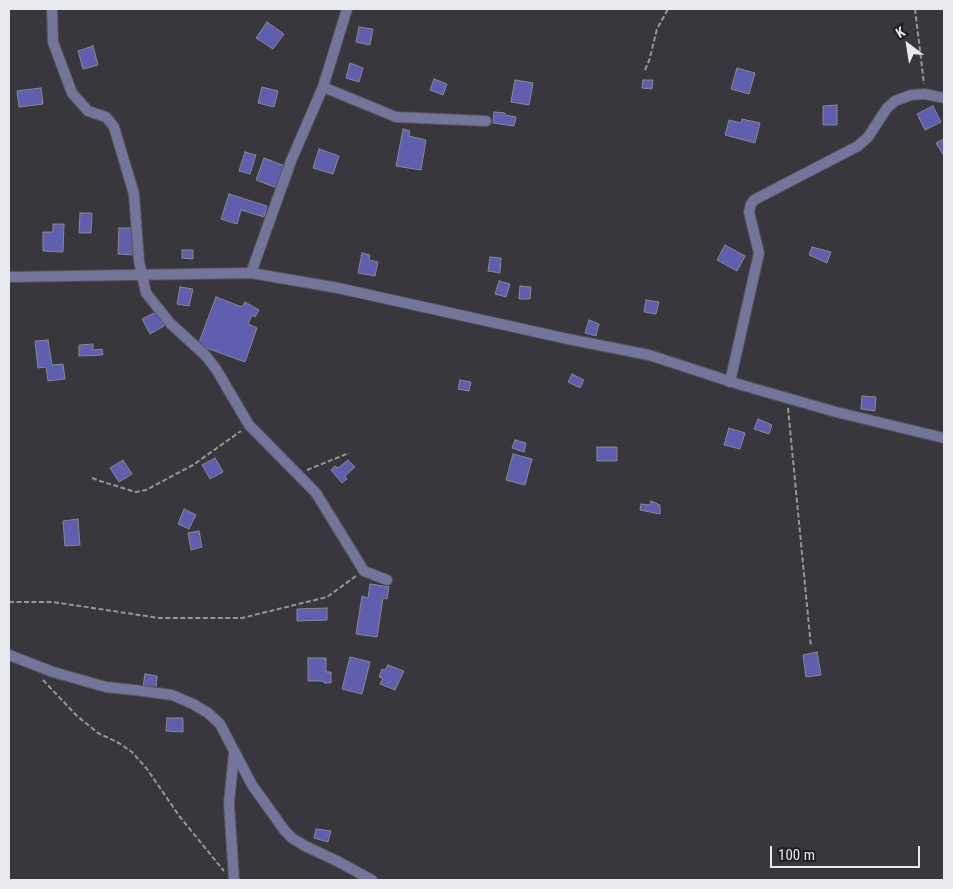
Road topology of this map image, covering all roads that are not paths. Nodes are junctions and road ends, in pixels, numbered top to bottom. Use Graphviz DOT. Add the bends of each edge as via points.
graph roads {
  1 [pos="52,9"];
  2 [pos="347,9"];
  3 [pos="323,87"];
  4 [pos="944,98"];
  5 [pos="486,121"];
  6 [pos="251,273"];
  7 [pos="142,274"];
  8 [pos="9,277"];
  9 [pos="730,382"];
  10 [pos="944,438"];
  11 [pos="387,580"];
  12 [pos="9,654"];
  13 [pos="234,752"];
  14 [pos="234,880"];
  15 [pos="372,880"];
  1 -- 7 [label="street" via="53,42 72,94 88,111 106,117 114,127 134,194"];
  2 -- 3 [label="street"];
  3 -- 5 [label="street" via="396,116"];
  3 -- 6 [label="street" via="291,161"];
  4 -- 9 [label="street" via="925,94 896,101 858,146 754,200 749,212 759,253"];
  6 -- 7 [label="street"];
  6 -- 9 [label="street" via="338,288 649,355"];
  7 -- 8 [label="street"];
  7 -- 11 [label="street" via="146,293 170,323 216,369 249,425 316,493 364,570"];
  9 -- 10 [label="street"];
  12 -- 13 [label="street" via="106,688 172,695 214,718"];
  13 -- 14 [label="street" via="229,803"];
  13 -- 15 [label="street" via="252,785 292,838"];
}
